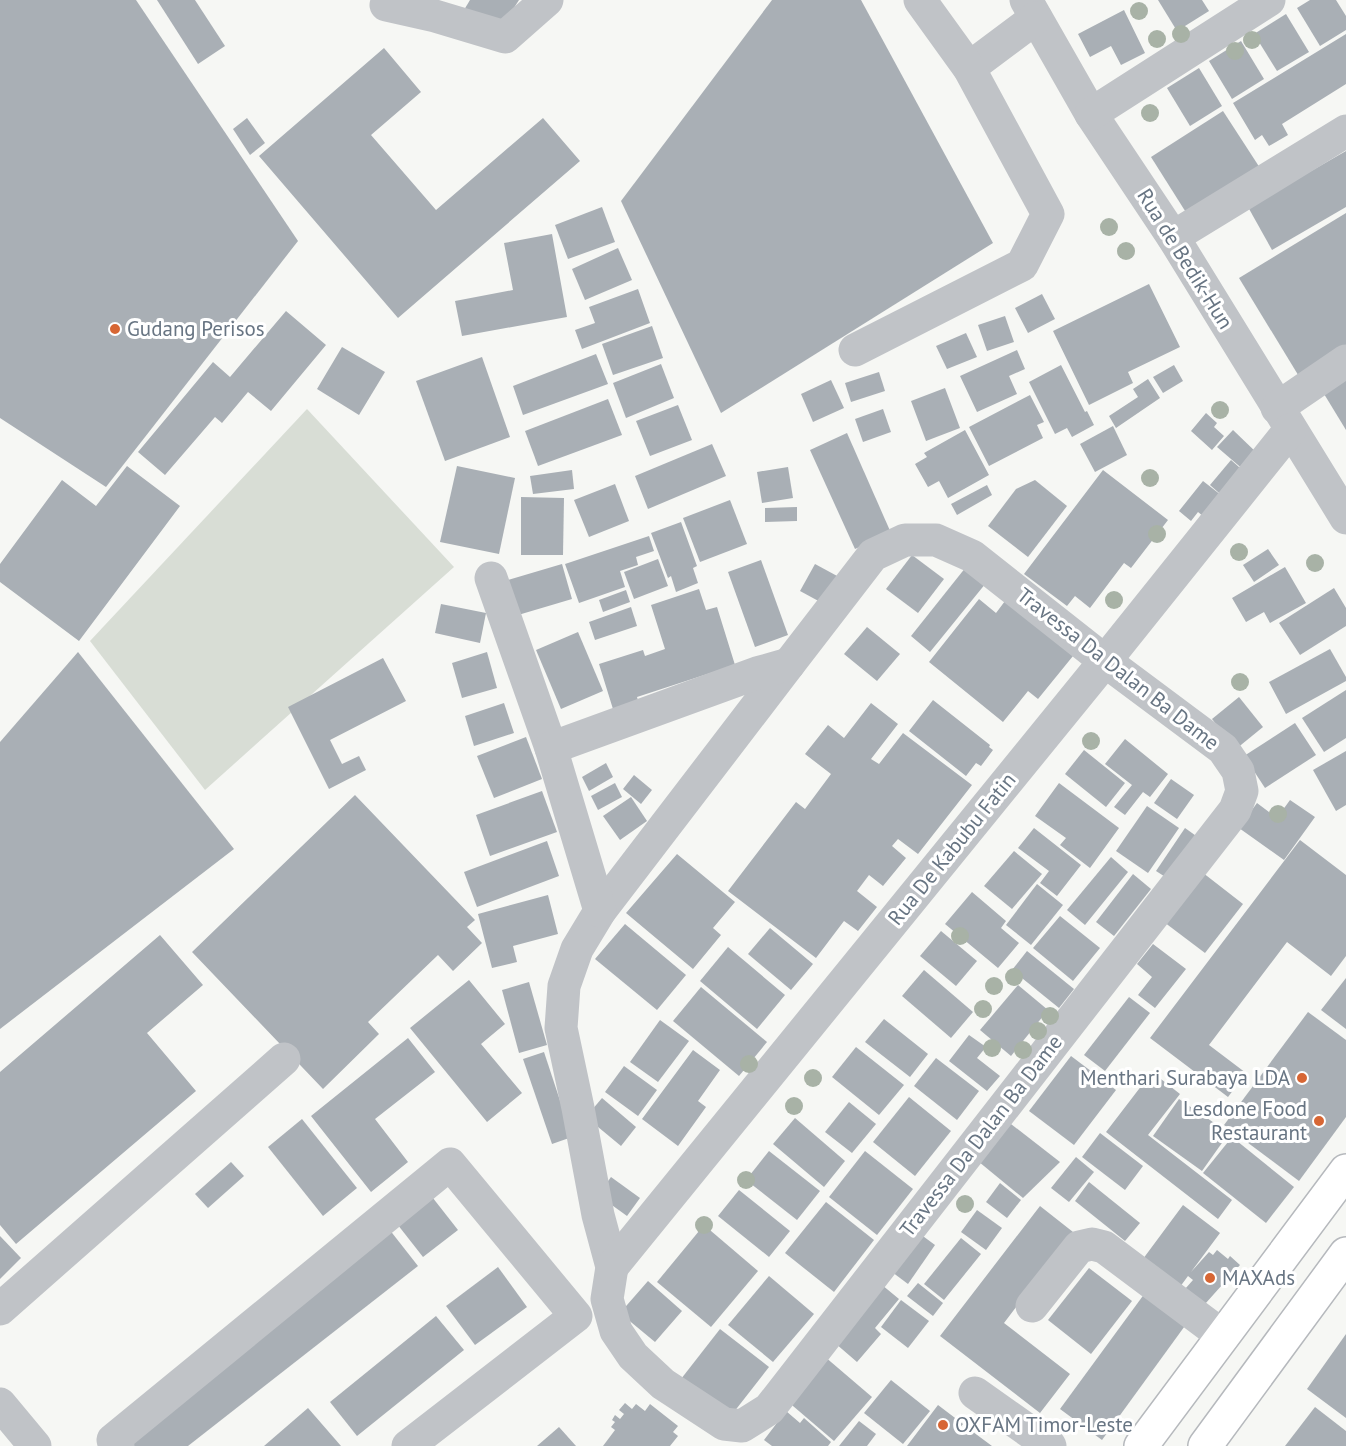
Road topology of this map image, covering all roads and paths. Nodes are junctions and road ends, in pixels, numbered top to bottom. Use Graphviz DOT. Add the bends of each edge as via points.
graph roads {
  1 [pos="547,0"];
  2 [pos="920,0"];
  3 [pos="1269,0"];
  4 [pos="386,5"];
  5 [pos="1031,9"];
  6 [pos="969,68"];
  7 [pos="1091,114"];
  8 [pos="1346,131"];
  9 [pos="1173,237"];
  10 [pos="855,350"];
  11 [pos="1346,361"];
  12 [pos="1283,419"];
  13 [pos="1346,518"];
  14 [pos="492,578"];
  15 [pos="1106,661"];
  16 [pos="789,664"];
  17 [pos="550,748"];
  18 [pos="600,912"];
  19 [pos="284,1059"];
  20 [pos="1346,1171"];
  21 [pos="1346,1254"];
  22 [pos="612,1267"];
  23 [pos="1032,1306"];
  24 [pos="0,1309"];
  25 [pos="1222,1336"];
  26 [pos="975,1393"];
  27 [pos="0,1404"];
  28 [pos="35,1446"];
  29 [pos="118,1446"];
  30 [pos="408,1446"];
  31 [pos="1050,1446"];
  32 [pos="1141,1446"];
  33 [pos="1205,1446"];
  1 -- 4 [label="street" via="505,37"];
  2 -- 6 [label="street"];
  3 -- 7 [label="street"];
  5 -- 6 [label="street"];
  5 -- 7 [label="street, Rua de Bedik-Hun"];
  6 -- 10 [label="street" via="1048,214 1023,264"];
  7 -- 9 [label="street, Rua de Bedik-Hun"];
  8 -- 9 [label="street"];
  9 -- 12 [label="street, Rua de Bedik-Hun"];
  11 -- 12 [label="street, Rua De Kabubu Fatin"];
  12 -- 13 [label="street, Rua de Bedik-Hun"];
  12 -- 15 [label="street, Rua De Kabubu Fatin"];
  14 -- 17 [label="street"];
  15 -- 16 [label="street, Travessa Da Dalan Ba Dame" via="972,556 936,540 905,540 873,555"];
  15 -- 22 [label="street, Rua De Kabubu Fatin"];
  15 -- 22 [label="street, Travessa Da Dalan Ba Dame" via="1223,749 1238,771 1242,790 1235,810 769,1409 742,1425 724,1424 663,1384 633,1356 616,1331 608,1299"];
  16 -- 17 [label="street"];
  16 -- 18 [label="street, Travessa Da Dalan Ba Dame"];
  17 -- 18 [label="street"];
  18 -- 22 [label="street, Travessa Da Dalan Ba Dame" via="577,949 564,986 561,1028"];
  19 -- 24 [label="street"];
  20 -- 25 [label="main road"];
  21 -- 33 [label="main road"];
  23 -- 25 [label="street" via="1079,1247 1092,1244 1104,1247"];
  25 -- 32 [label="main road"];
  26 -- 31 [label="street"];
  27 -- 28 [label="street"];
  29 -- 30 [label="street" via="113,1440 450,1164 576,1316"];
}
